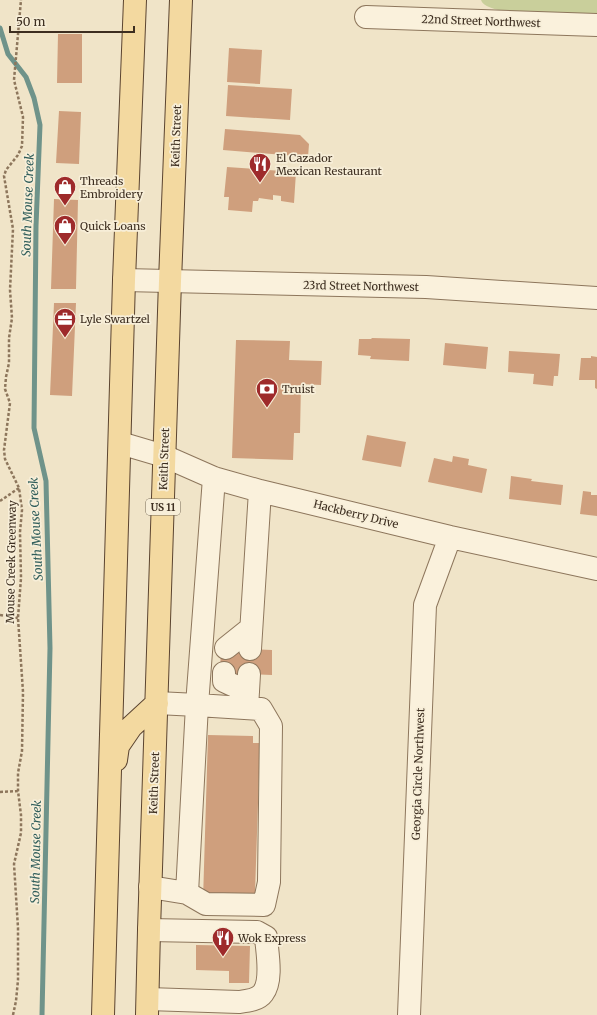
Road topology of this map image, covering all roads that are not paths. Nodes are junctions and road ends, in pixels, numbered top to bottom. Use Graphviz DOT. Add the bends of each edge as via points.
graph roads {
  1 [pos="135,0"];
  2 [pos="181,0"];
  3 [pos="366,17"];
  4 [pos="597,25"];
  5 [pos="124,280"];
  6 [pos="170,282"];
  7 [pos="597,298"];
  8 [pos="120,443"];
  9 [pos="164,456"];
  10 [pos="214,478"];
  11 [pos="260,490"];
  12 [pos="450,537"];
  13 [pos="597,569"];
  14 [pos="226,648"];
  15 [pos="224,673"];
  16 [pos="248,691"];
  17 [pos="157,703"];
  18 [pos="197,705"];
  19 [pos="109,795"];
  20 [pos="150,887"];
  21 [pos="187,893"];
  22 [pos="149,930"];
  23 [pos="148,1007"];
  24 [pos="103,1015"];
  25 [pos="408,1015"];
  1 -- 5 [label="main road"];
  2 -- 6 [label="main road, Keith Street / US 11"];
  3 -- 4 [label="street, 22nd Street Northwest"];
  5 -- 6 [label="street, 23rd Street Northwest"];
  5 -- 8 [label="main road"];
  6 -- 7 [label="street, 23rd Street Northwest" via="426,287"];
  6 -- 9 [label="main road, Keith Street / US 11"];
  8 -- 9 [label="street, Hackberry Drive"];
  8 -- 19 [label="main road"];
  9 -- 10 [label="street, Hackberry Drive"];
  9 -- 17 [label="main road, Keith Street / US 11"];
  10 -- 11 [label="street, Hackberry Drive"];
  10 -- 18 [label="street"];
  11 -- 12 [label="street, Hackberry Drive"];
  11 -- 14 [label="street" via="250,639"];
  12 -- 13 [label="street, Hackberry Drive"];
  12 -- 25 [label="street, Georgia Circle Northwest" via="425,605"];
  15 -- 16 [label="street" via="224,681"];
  16 -- 18 [label="street"];
  16 -- 21 [label="street" via="272,726 269,882 264,906 206,904"];
  17 -- 18 [label="street"];
  17 -- 19 [label="main road" via="131,727 118,746"];
  17 -- 20 [label="main road, Keith Street / US 11"];
  18 -- 21 [label="street"];
  19 -- 24 [label="main road"];
  20 -- 21 [label="street"];
  20 -- 22 [label="main road, Keith Street / US 11"];
  22 -- 23 [label="main road, Keith Street / US 11"];
  22 -- 23 [label="street" via="257,932 266,937 269,978 263,994 252,1000"];
}
